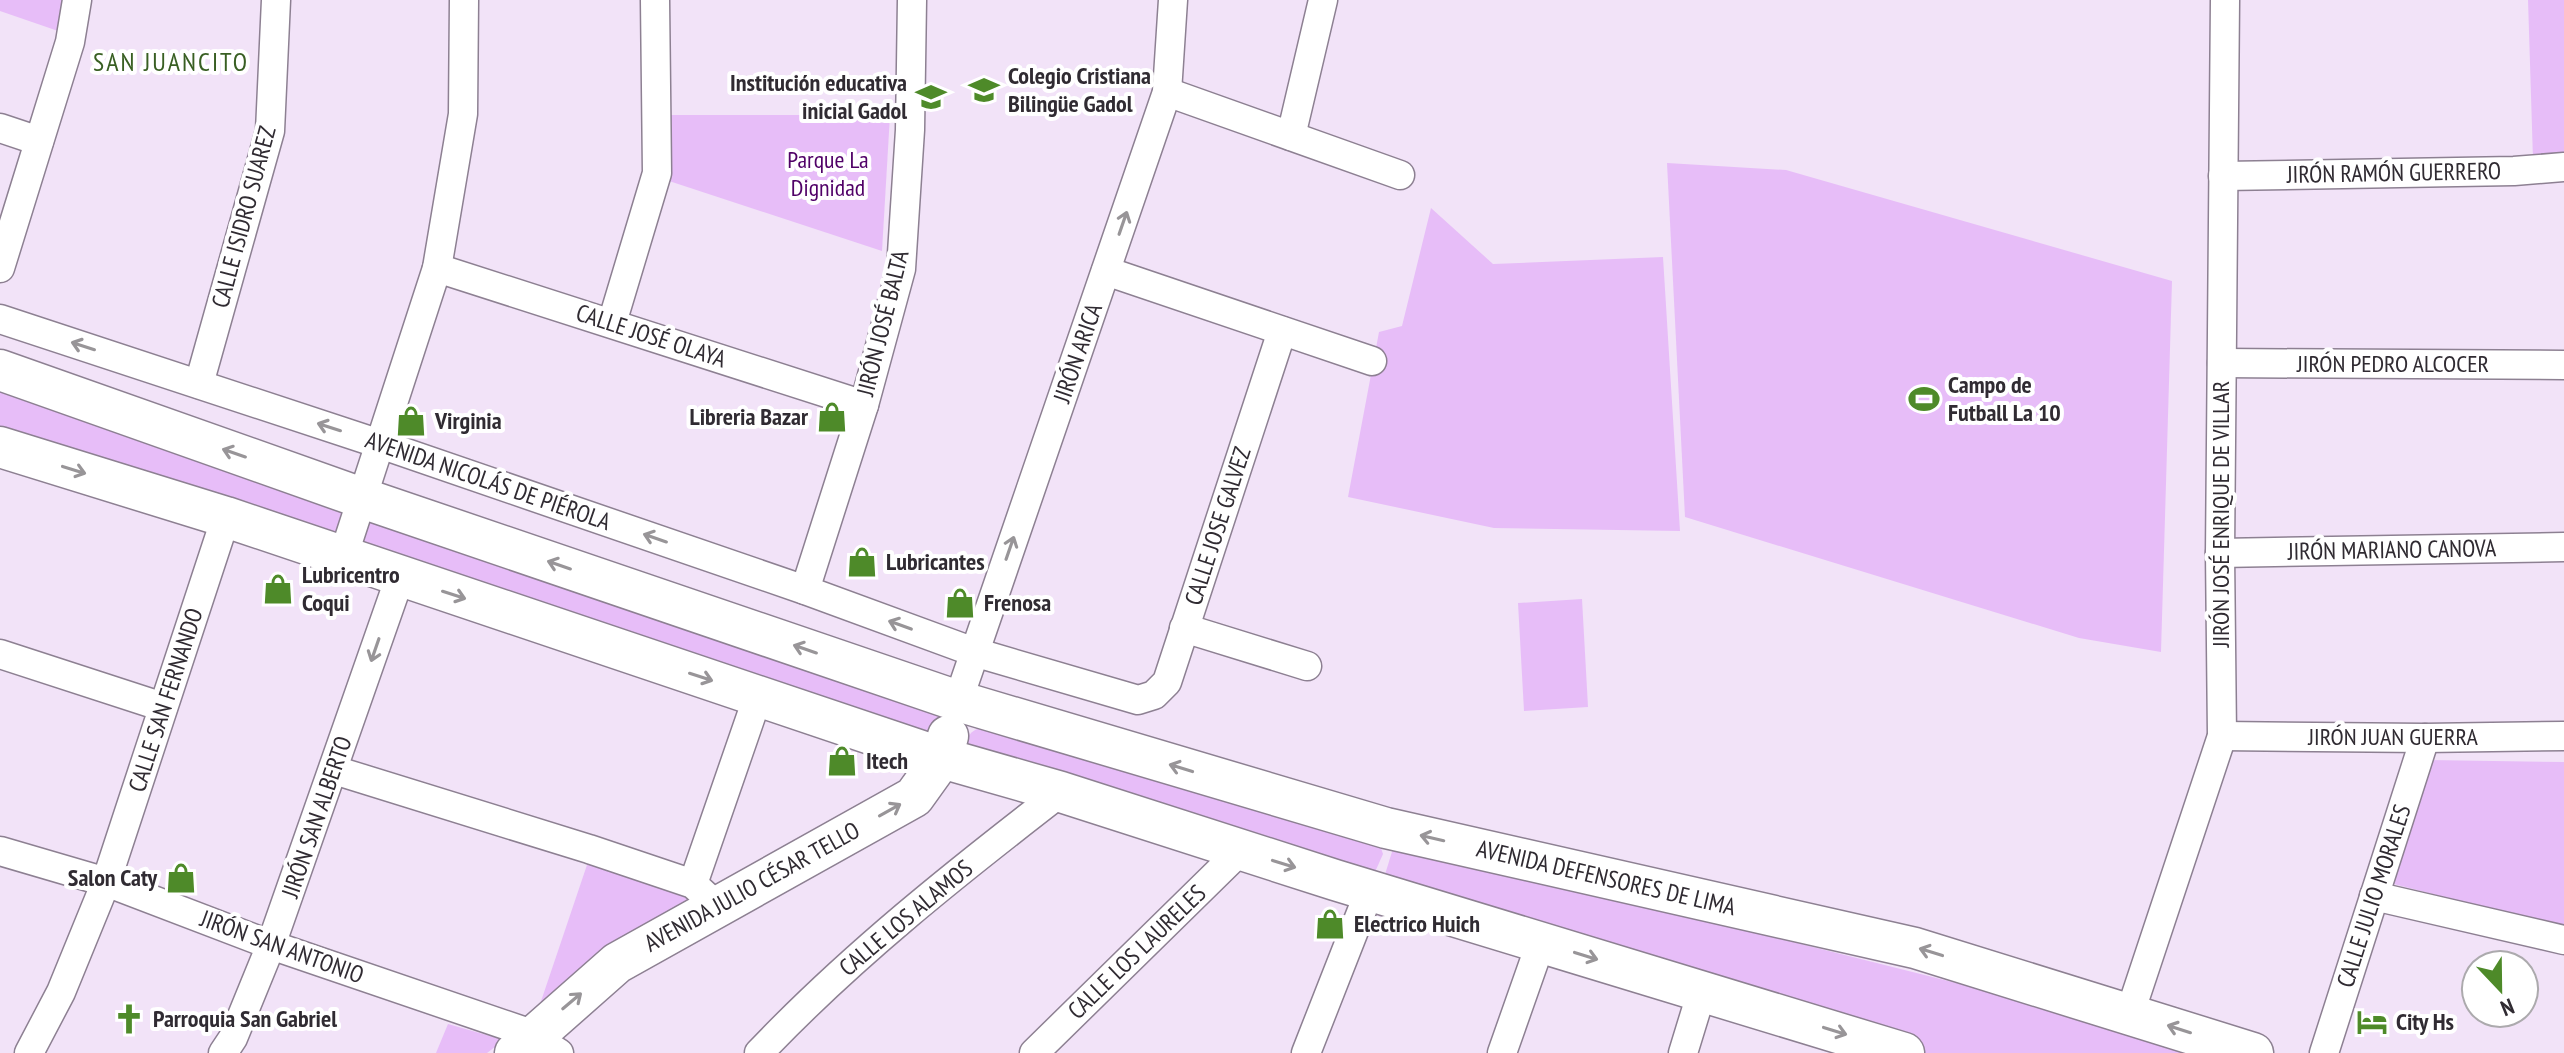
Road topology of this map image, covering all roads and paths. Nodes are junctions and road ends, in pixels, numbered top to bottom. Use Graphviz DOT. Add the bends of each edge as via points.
graph roads {
  1 [pos="77,0"];
  2 [pos="276,0"];
  3 [pos="464,0"];
  4 [pos="655,0"];
  5 [pos="912,0"];
  6 [pos="1173,0"];
  7 [pos="1323,0"];
  8 [pos="2225,0"];
  9 [pos="1167,92"];
  10 [pos="0,128"];
  11 [pos="1291,136"];
  12 [pos="39,141"];
  13 [pos="2564,167"];
  14 [pos="1400,175"];
  15 [pos="2223,176"];
  16 [pos="0,268"];
  17 [pos="437,268"];
  18 [pos="1106,271"];
  19 [pos="0,319"];
  20 [pos="612,323"];
  21 [pos="1282,331"];
  22 [pos="1372,361"];
  23 [pos="2222,363"];
  24 [pos="2564,365"];
  25 [pos="0,370"];
  26 [pos="199,384"];
  27 [pos="864,405"];
  28 [pos="380,444"];
  29 [pos="0,447"];
  30 [pos="362,498"];
  31 [pos="226,517"];
  32 [pos="2564,547"];
  33 [pos="2220,553"];
  34 [pos="343,557"];
  35 [pos="400,577"];
  36 [pos="805,590"];
  37 [pos="1184,628"];
  38 [pos="974,652"];
  39 [pos="0,654"];
  40 [pos="1307,666"];
  41 [pos="758,696"];
  42 [pos="958,701"];
  43 [pos="163,707"];
  44 [pos="2222,736"];
  45 [pos="2564,736"];
  46 [pos="2425,738"];
  47 [pos="942,758"];
  48 [pos="334,770"];
  49 [pos="1061,792"];
  50 [pos="1241,850"];
  51 [pos="0,851"];
  52 [pos="106,882"];
  53 [pos="1370,890"];
  54 [pos="706,895"];
  55 [pos="2374,896"];
  56 [pos="2564,940"];
  57 [pos="1541,942"];
  58 [pos="271,945"];
  59 [pos="1702,991"];
  60 [pos="2130,1013"];
  61 [pos="536,1047"];
  62 [pos="1886,1050"];
  63 [pos="29,1053"];
  64 [pos="223,1053"];
  65 [pos="759,1053"];
  66 [pos="1034,1053"];
  67 [pos="1306,1053"];
  68 [pos="1502,1053"];
  69 [pos="1683,1053"];
  70 [pos="2253,1053"];
  71 [pos="2324,1053"];
  1 -- 12 [label="street" via="70,42"];
  2 -- 26 [label="street, CALLE ISIDRO SUAREZ" via="270,131"];
  3 -- 17 [label="street" via="463,114"];
  4 -- 20 [label="street" via="657,173"];
  5 -- 27 [label="street, JIRÓN JOSÉ BALTA" via="903,255"];
  6 -- 9 [label="street, JIRÓN ARICA"];
  7 -- 11 [label="street"];
  8 -- 15 [label="street, JIRÓN JOSÉ ENRIQUE DE VILLAR"];
  9 -- 11 [label="street"];
  18 -- 9 [label="street, JIRÓN ARICA, one-way"];
  10 -- 12 [label="street"];
  11 -- 14 [label="street"];
  12 -- 16 [label="street"];
  13 -- 15 [label="street, JIRÓN RAMÓN GUERRERO"];
  15 -- 23 [label="street, JIRÓN JOSÉ ENRIQUE DE VILLAR"];
  17 -- 20 [label="street, CALLE JOSÉ OLAYA"];
  17 -- 28 [label="street"];
  18 -- 21 [label="street"];
  38 -- 18 [label="street, JIRÓN ARICA, one-way"];
  26 -- 19 [label="street, AVENIDA NICOLÁS DE PIÉROLA, one-way"];
  20 -- 27 [label="street, CALLE JOSÉ OLAYA"];
  21 -- 22 [label="street"];
  21 -- 37 [label="street, CALLE JOSE GALVEZ"];
  23 -- 24 [label="street, JIRÓN PEDRO ALCOCER"];
  23 -- 33 [label="street, JIRÓN JOSÉ ENRIQUE DE VILLAR"];
  30 -- 25 [label="main road, one-way"];
  28 -- 26 [label="street, AVENIDA NICOLÁS DE PIÉROLA, one-way"];
  27 -- 36 [label="street, JIRÓN JOSÉ BALTA"];
  28 -- 30 [label="street"];
  36 -- 28 [label="street, AVENIDA NICOLÁS DE PIÉROLA, one-way"];
  29 -- 31 [label="main road, one-way"];
  30 -- 34 [label="street"];
  42 -- 30 [label="main road, one-way"];
  31 -- 34 [label="main road"];
  31 -- 43 [label="street, CALLE SAN FERNANDO"];
  32 -- 33 [label="street, JIRÓN MARIANO CANOVA"];
  33 -- 44 [label="street, JIRÓN JOSÉ ENRIQUE DE VILLAR"];
  34 -- 35 [label="main road"];
  35 -- 41 [label="main road, one-way"];
  35 -- 48 [label="street, JIRÓN SAN ALBERTO, one-way"];
  38 -- 36 [label="street, AVENIDA NICOLÁS DE PIÉROLA, one-way"];
  37 -- 38 [label="street, CALLE JOSE GALVEZ" via="1167,682 1154,695 1132,699"];
  37 -- 40 [label="street"];
  38 -- 42 [label="street, JIRÓN ARICA"];
  39 -- 43 [label="street"];
  41 -- 47 [label="main road"];
  41 -- 54 [label="street"];
  42 -- 47 [label="main road, AVENIDA JULIO CÉSAR TELLO"];
  60 -- 42 [label="main road, AVENIDA DEFENSORES DE LIMA, one-way" via="1915,948 1386,828"];
  43 -- 52 [label="street, CALLE SAN FERNANDO"];
  44 -- 46 [label="street, JIRÓN JUAN GUERRA"];
  44 -- 60 [label="street, JIRÓN JOSÉ ENRIQUE DE VILLAR"];
  45 -- 46 [label="street, JIRÓN JUAN GUERRA"];
  46 -- 55 [label="street, CALLE JULIO MORALES"];
  47 -- 49 [label="main road"];
  54 -- 47 [label="main road, AVENIDA JULIO CÉSAR TELLO, one-way" via="914,797"];
  48 -- 54 [label="street" via="574,844"];
  48 -- 58 [label="street, JIRÓN SAN ALBERTO"];
  49 -- 50 [label="main road"];
  49 -- 65 [label="street, CALLE LOS ALAMOS" via="807,1003"];
  50 -- 53 [label="main road, one-way"];
  50 -- 66 [label="street, CALLE LOS LAURELES"];
  51 -- 52 [label="street, JIRÓN SAN ANTONIO"];
  52 -- 58 [label="street, JIRÓN SAN ANTONIO"];
  52 -- 63 [label="street, CALLE SAN FERNANDO" via="61,992"];
  53 -- 57 [label="main road"];
  53 -- 67 [label="street"];
  61 -- 54 [label="main road, AVENIDA JULIO CÉSAR TELLO, one-way" via="617,963"];
  55 -- 56 [label="street"];
  55 -- 71 [label="street, CALLE JULIO MORALES"];
  57 -- 59 [label="main road, one-way"];
  57 -- 68 [label="street"];
  58 -- 61 [label="street, JIRÓN SAN ANTONIO"];
  58 -- 64 [label="street, JIRÓN SAN ALBERTO"];
  59 -- 62 [label="main road, one-way"];
  59 -- 69 [label="street"];
  70 -- 60 [label="main road, AVENIDA DEFENSORES DE LIMA, one-way"];
}
